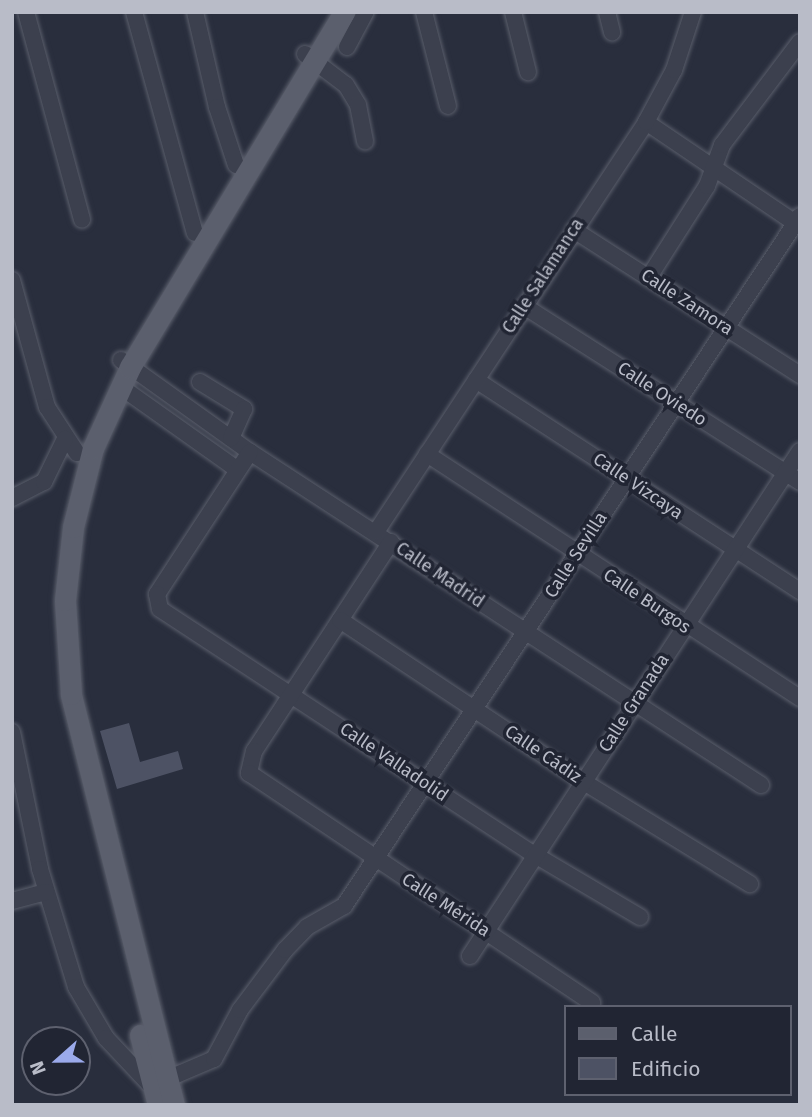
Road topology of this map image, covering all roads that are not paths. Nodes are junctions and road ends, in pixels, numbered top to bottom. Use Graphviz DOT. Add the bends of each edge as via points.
graph roads {
  1 [pos="26,12"];
  2 [pos="134,12"];
  3 [pos="195,12"];
  4 [pos="331,12"];
  5 [pos="344,12"];
  6 [pos="366,12"];
  7 [pos="424,12"];
  8 [pos="513,12"];
  9 [pos="607,12"];
  10 [pos="693,12"];
  11 [pos="612,32"];
  12 [pos="800,42"];
  13 [pos="347,47"];
  14 [pos="310,57"];
  15 [pos="528,72"];
  16 [pos="448,106"];
  17 [pos="646,122"];
  18 [pos="365,141"];
  19 [pos="236,165"];
  20 [pos="714,165"];
  21 [pos="797,219"];
  22 [pos="82,220"];
  23 [pos="573,230"];
  24 [pos="195,233"];
  25 [pos="649,277"];
  26 [pos="12,280"];
  27 [pos="524,306"];
  28 [pos="727,327"];
  29 [pos="126,364"];
  30 [pos="800,375"];
  31 [pos="476,380"];
  32 [pos="200,382"];
  33 [pos="121,387"];
  34 [pos="676,402"];
  35 [pos="231,438"];
  36 [pos="71,446"];
  37 [pos="800,451"];
  38 [pos="250,452"];
  39 [pos="427,454"];
  40 [pos="238,470"];
  41 [pos="785,472"];
  42 [pos="626,477"];
  43 [pos="800,482"];
  44 [pos="12,498"];
  45 [pos="376,531"];
  46 [pos="391,542"];
  47 [pos="734,550"];
  48 [pos="577,553"];
  49 [pos="800,591"];
  50 [pos="340,620"];
  51 [pos="684,626"];
  52 [pos="526,632"];
  53 [pos="291,692"];
  54 [pos="800,698"];
  55 [pos="634,702"];
  56 [pos="476,708"];
  57 [pos="12,732"];
  58 [pos="584,782"];
  59 [pos="425,784"];
  60 [pos="761,785"];
  61 [pos="535,855"];
  62 [pos="375,859"];
  63 [pos="750,884"];
  64 [pos="46,892"];
  65 [pos="12,901"];
  66 [pos="640,917"];
  67 [pos="485,931"];
  68 [pos="470,956"];
  69 [pos="592,1003"];
  70 [pos="160,1091"];
  71 [pos="174,1105"];
  1 -- 22 [label="street"];
  2 -- 24 [label="street"];
  3 -- 19 [label="street" via="216,107"];
  4 -- 14 [label="main road"];
  5 -- 14 [label="main road"];
  6 -- 13 [label="street"];
  7 -- 16 [label="street"];
  8 -- 15 [label="street"];
  9 -- 11 [label="street"];
  10 -- 17 [label="street, Calle Salamanca" via="674,70"];
  12 -- 20 [label="street" via="722,145"];
  14 -- 18 [label="street" via="337,76 353,95"];
  14 -- 19 [label="main road"];
  14 -- 29 [label="main road"];
  17 -- 20 [label="street"];
  17 -- 23 [label="street, Calle Salamanca"];
  19 -- 24 [label="main road"];
  20 -- 21 [label="street"];
  20 -- 25 [label="street" via="707,186"];
  21 -- 28 [label="street, Calle Sevilla"];
  23 -- 25 [label="street, Calle Zamora"];
  23 -- 27 [label="street, Calle Salamanca"];
  24 -- 29 [label="main road"];
  25 -- 28 [label="street, Calle Zamora"];
  26 -- 36 [label="street" via="39,384"];
  27 -- 31 [label="street, Calle Salamanca"];
  27 -- 34 [label="street, Calle Oviedo"];
  28 -- 30 [label="street, Calle Zamora"];
  28 -- 34 [label="street, Calle Sevilla"];
  29 -- 33 [label="main road"];
  29 -- 35 [label="street, Calle Madrid"];
  29 -- 36 [label="main road"];
  31 -- 39 [label="street, Calle Salamanca"];
  31 -- 42 [label="street, Calle Vizcaya"];
  32 -- 35 [label="street" via="244,409"];
  33 -- 40 [label="street"];
  33 -- 70 [label="main road" via="99,434 79,497 67,566 65,639 81,745"];
  34 -- 41 [label="street, Calle Oviedo"];
  34 -- 42 [label="street, Calle Sevilla"];
  35 -- 38 [label="street, Calle Madrid"];
  36 -- 44 [label="street" via="44,482"];
  36 -- 70 [label="main road" via="54,566 53,662 83,806"];
  37 -- 41 [label="street, Calle Granada"];
  38 -- 40 [label="street"];
  38 -- 45 [label="street, Calle Madrid"];
  39 -- 45 [label="street, Calle Salamanca"];
  39 -- 48 [label="street, Calle Burgos"];
  40 -- 53 [label="street, Calle Valladolid" via="156,599 165,613"];
  41 -- 43 [label="street, Calle Oviedo"];
  41 -- 47 [label="street, Calle Granada"];
  42 -- 47 [label="street, Calle Vizcaya"];
  42 -- 48 [label="street, Calle Sevilla"];
  45 -- 46 [label="street, Calle Madrid"];
  46 -- 50 [label="street"];
  46 -- 52 [label="street, Calle Madrid"];
  47 -- 49 [label="street, Calle Vizcaya"];
  47 -- 51 [label="street, Calle Granada"];
  48 -- 51 [label="street, Calle Burgos"];
  48 -- 52 [label="street, Calle Sevilla"];
  50 -- 53 [label="street"];
  50 -- 56 [label="street, Calle Cádiz"];
  51 -- 54 [label="street, Calle Burgos"];
  51 -- 55 [label="street, Calle Granada"];
  52 -- 55 [label="street, Calle Madrid"];
  52 -- 56 [label="street, Calle Sevilla"];
  53 -- 59 [label="street, Calle Valladolid"];
  53 -- 62 [label="street, Calle Mérida" via="254,751 249,773"];
  55 -- 58 [label="street, Calle Granada"];
  55 -- 60 [label="street, Calle Madrid"];
  56 -- 58 [label="street, Calle Cádiz"];
  56 -- 59 [label="street, Calle Sevilla"];
  57 -- 64 [label="street"];
  58 -- 61 [label="street, Calle Granada"];
  58 -- 63 [label="street, Calle Cádiz"];
  59 -- 61 [label="street, Calle Valladolid"];
  59 -- 62 [label="street, Calle Sevilla"];
  61 -- 66 [label="street, Calle Valladolid"];
  61 -- 67 [label="street, Calle Granada"];
  62 -- 67 [label="street, Calle Mérida"];
  62 -- 70 [label="street, Calle Sevilla" via="339,911 307,927 285,950 240,1010 215,1059"];
  64 -- 65 [label="street"];
  64 -- 70 [label="street" via="84,1005 106,1038"];
  67 -- 68 [label="street, Calle Granada"];
  67 -- 69 [label="street, Calle Mérida"];
  70 -- 71 [label="main road"];
}
